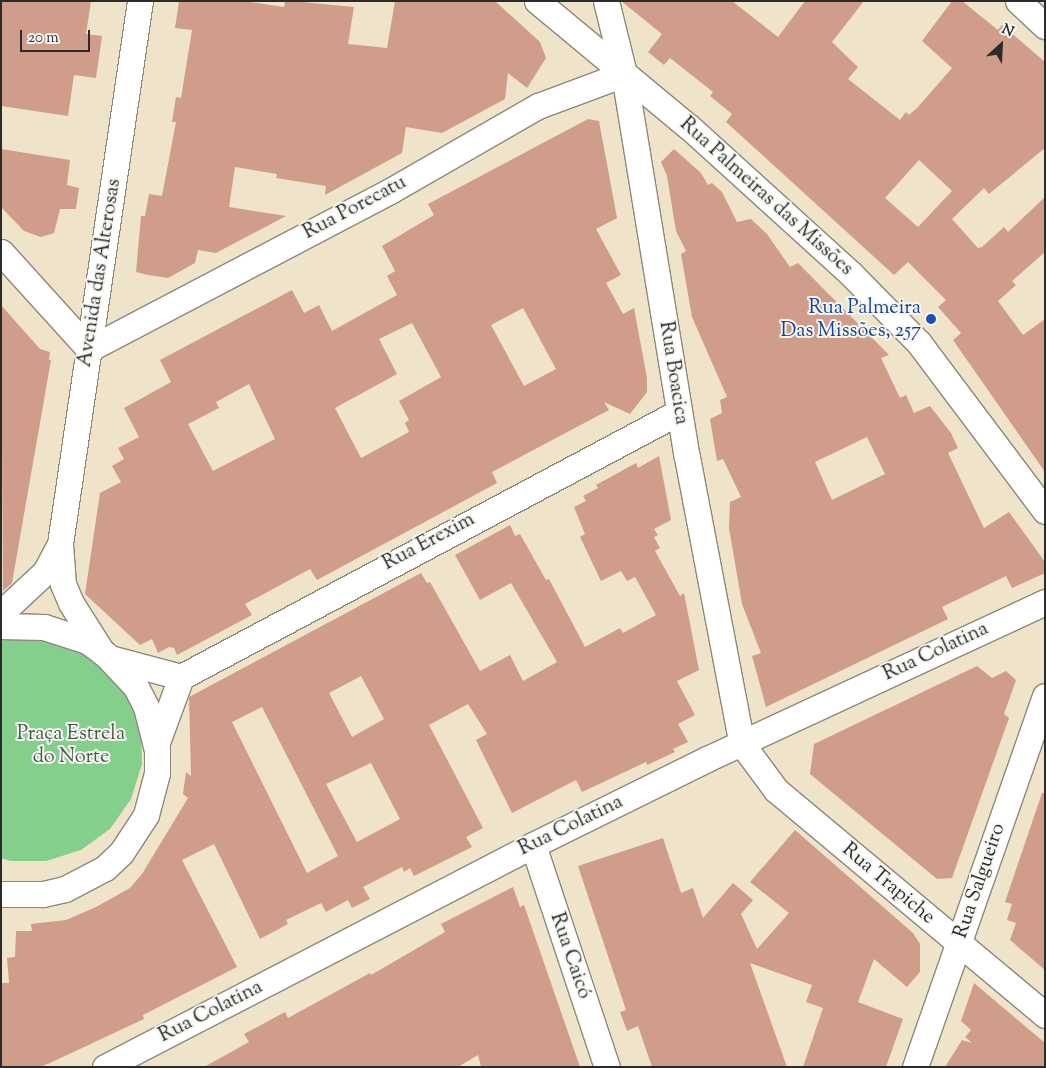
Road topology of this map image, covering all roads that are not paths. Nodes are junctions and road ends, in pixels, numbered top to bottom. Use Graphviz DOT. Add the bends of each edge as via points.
graph roads {
  1 [pos="140,1"];
  2 [pos="537,1"];
  3 [pos="606,1"];
  4 [pos="1018,1"];
  5 [pos="1045,26"];
  6 [pos="624,74"];
  7 [pos="1,252"];
  8 [pos="89,349"];
  9 [pos="679,412"];
  10 [pos="1045,511"];
  11 [pos="60,544"];
  12 [pos="1045,602"];
  13 [pos="1,613"];
  14 [pos="1,626"];
  15 [pos="106,655"];
  16 [pos="181,677"];
  17 [pos="1045,696"];
  18 [pos="742,744"];
  19 [pos="156,745"];
  20 [pos="533,845"];
  21 [pos="1,894"];
  22 [pos="958,943"];
  23 [pos="1045,1015"];
  24 [pos="105,1067"];
  25 [pos="607,1067"];
  26 [pos="915,1067"];
  1 -- 8 [label="street, Avenida das Alterosas"];
  2 -- 6 [label="street, Rua Palmeiras das Missões"];
  3 -- 6 [label="street, Rua Boacica"];
  4 -- 5 [label="street"];
  6 -- 8 [label="street, Rua Porecatu" via="538,106 390,191"];
  6 -- 9 [label="street, Rua Boacica"];
  6 -- 10 [label="street, Rua Palmeiras das Missões" via="689,126 851,274 919,343"];
  7 -- 8 [label="street"];
  8 -- 11 [label="street, Avenida das Alterosas"];
  9 -- 16 [label="street, Rua Erexim"];
  9 -- 18 [label="street, Rua Boacica"];
  11 -- 13 [label="street, Avenida das Alterosas" via="45,572"];
  11 -- 15 [label="street, Avenida das Alterosas" via="64,584 71,604"];
  12 -- 18 [label="street, Rua Colatina"];
  14 -- 15 [label="street" via="44,627 87,642"];
  15 -- 16 [label="street"];
  15 -- 19 [label="street" via="136,687 146,707"];
  16 -- 19 [label="street"];
  17 -- 22 [label="street, Rua Salgueiro"];
  18 -- 20 [label="street, Rua Colatina"];
  18 -- 22 [label="street, Rua Trapiche" via="776,790"];
  19 -- 21 [label="street" via="153,794 146,815 121,853 105,868 65,889 44,894"];
  20 -- 24 [label="street, Rua Colatina"];
  20 -- 25 [label="street, Rua Caicó"];
  22 -- 23 [label="street, Rua Trapiche"];
  22 -- 26 [label="street, Rua Salgueiro"];
}
